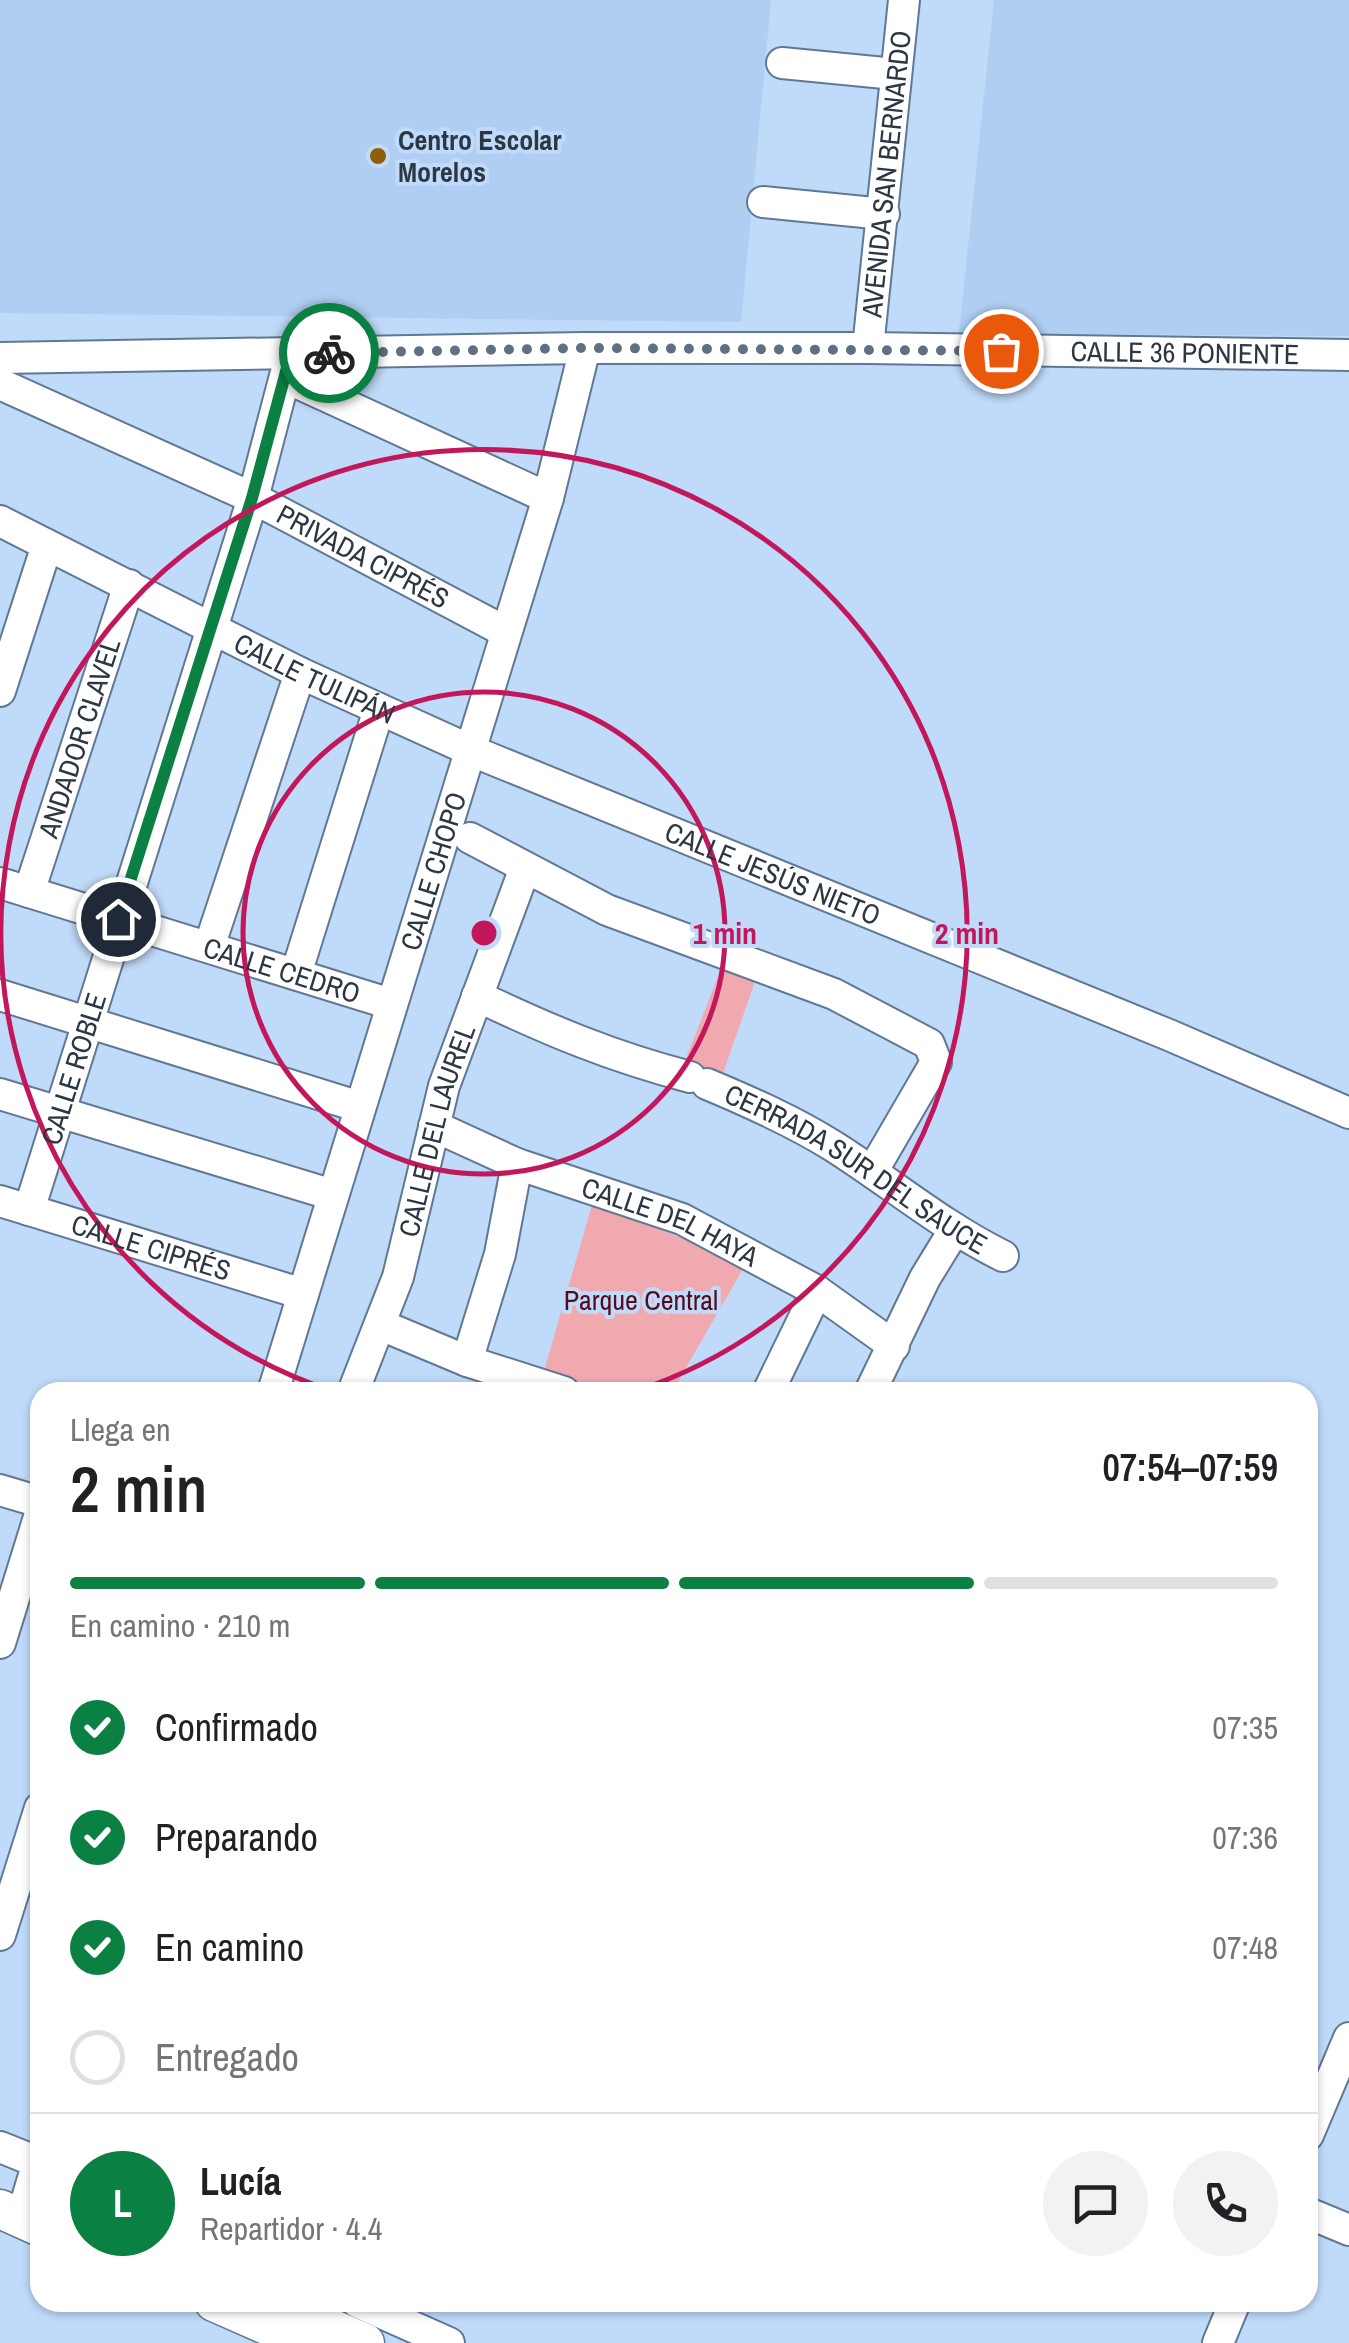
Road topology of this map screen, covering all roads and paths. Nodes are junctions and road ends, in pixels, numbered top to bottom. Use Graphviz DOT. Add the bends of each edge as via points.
graph roads {
  1 [pos="904,0"];
  2 [pos="782,63"];
  3 [pos="896,74"];
  4 [pos="762,202"];
  5 [pos="884,214"];
  6 [pos="585,348"];
  7 [pos="868,348"];
  8 [pos="1349,355"];
  9 [pos="0,358"];
  10 [pos="289,366"];
  11 [pos="0,384"];
  12 [pos="252,498"];
  13 [pos="548,498"];
  14 [pos="0,521"];
  15 [pos="47,545"];
  16 [pos="129,585"];
  17 [pos="212,626"];
  18 [pos="506,632"];
  19 [pos="300,673"];
  20 [pos="0,690"];
  21 [pos="379,710"];
  22 [pos="472,751"];
  23 [pos="470,838"];
  24 [pos="525,868"];
  25 [pos="14,887"];
  26 [pos="118,919"];
  27 [pos="209,947"];
  28 [pos="296,974"];
  29 [pos="0,994"];
  30 [pos="477,996"];
  31 [pos="391,1004"];
  32 [pos="87,1022"];
  33 [pos="0,1094"];
  34 [pos="360,1107"];
  35 [pos="59,1112"];
  36 [pos="1349,1113"];
  37 [pos="434,1126"];
  38 [pos="517,1164"];
  39 [pos="872,1172"];
  40 [pos="333,1195"];
  41 [pos="14,1205"];
  42 [pos="955,1229"];
  43 [pos="1003,1256"];
  44 [pos="817,1291"];
  45 [pos="303,1294"];
  46 [pos="381,1325"];
  47 [pos="894,1346"];
  48 [pos="467,1361"];
  49 [pos="276,1382"];
  50 [pos="357,1382"];
  51 [pos="533,1382"];
  52 [pos="773,1382"];
  53 [pos="875,1382"];
  54 [pos="0,1490"];
  55 [pos="30,1499"];
  56 [pos="30,1546"];
  57 [pos="0,1643"];
  58 [pos="30,1840"];
  59 [pos="0,1935"];
  60 [pos="1346,2052"];
  61 [pos="1318,2113"];
  62 [pos="0,2146"];
  63 [pos="27,2191"];
  64 [pos="1318,2217"];
  65 [pos="1349,2230"];
  66 [pos="237,2312"];
  67 [pos="373,2312"];
  68 [pos="1232,2312"];
  69 [pos="308,2343"];
  70 [pos="450,2343"];
  71 [pos="1218,2343"];
  1 -- 3 [label="street, AVENIDA SAN BERNARDO"];
  2 -- 3 [label="street"];
  3 -- 5 [label="street, AVENIDA SAN BERNARDO"];
  4 -- 5 [label="street"];
  5 -- 7 [label="street, AVENIDA SAN BERNARDO"];
  6 -- 7 [label="street, CALLE 36 PONIENTE"];
  6 -- 10 [label="street, CALLE 36 PONIENTE"];
  6 -- 13 [label="street, CALLE CHOPO"];
  7 -- 8 [label="street, CALLE 36 PONIENTE"];
  9 -- 10 [label="street, CALLE 36 PONIENTE"];
  10 -- 12 [label="street, CALLE ROBLE"];
  10 -- 13 [label="street"];
  11 -- 12 [label="street, PRIVADA CIPRÉS"];
  12 -- 17 [label="street, CALLE ROBLE"];
  12 -- 18 [label="street, PRIVADA CIPRÉS"];
  13 -- 18 [label="street, CALLE CHOPO"];
  14 -- 15 [label="street, CALLE TULIPÁN"];
  15 -- 16 [label="street, CALLE TULIPÁN"];
  15 -- 20 [label="street"];
  16 -- 17 [label="street, CALLE TULIPÁN"];
  16 -- 25 [label="street, ANDADOR CLAVEL"];
  17 -- 19 [label="street, CALLE TULIPÁN"];
  17 -- 26 [label="street, CALLE ROBLE"];
  18 -- 22 [label="street, CALLE CHOPO"];
  19 -- 21 [label="street, CALLE TULIPÁN"];
  19 -- 27 [label="street"];
  21 -- 22 [label="street, CALLE TULIPÁN"];
  21 -- 28 [label="street"];
  22 -- 31 [label="street, CALLE CHOPO"];
  22 -- 36 [label="street, CALLE JESÚS NIETO"];
  23 -- 24 [label="street"];
  24 -- 30 [label="street, CALLE DEL LAUREL"];
  24 -- 39 [label="street" via="607,910 834,994 929,1044 936,1062"];
  25 -- 26 [label="street, CALLE CEDRO"];
  26 -- 27 [label="street, CALLE CEDRO"];
  26 -- 32 [label="street, CALLE ROBLE"];
  27 -- 28 [label="street, CALLE CEDRO"];
  28 -- 31 [label="street, CALLE CEDRO"];
  29 -- 32 [label="street"];
  30 -- 37 [label="street, CALLE DEL LAUREL"];
  30 -- 39 [label="street, CERRADA SUR DEL SAUCE" via="559,1035 698,1080 776,1114"];
  31 -- 34 [label="street, CALLE CHOPO"];
  32 -- 34 [label="street"];
  32 -- 35 [label="street, CALLE ROBLE"];
  33 -- 35 [label="street"];
  34 -- 40 [label="street, CALLE CHOPO"];
  35 -- 40 [label="street"];
  35 -- 41 [label="street, CALLE ROBLE"];
  37 -- 38 [label="street, CALLE DEL HAYA"];
  37 -- 46 [label="street, CALLE DEL LAUREL"];
  38 -- 44 [label="street, CALLE DEL HAYA" via="682,1219"];
  38 -- 48 [label="street" via="500,1254"];
  39 -- 42 [label="street, CERRADA SUR DEL SAUCE"];
  40 -- 45 [label="street, CALLE CHOPO"];
  41 -- 45 [label="street, CALLE CIPRÉS"];
  42 -- 43 [label="street, CERRADA SUR DEL SAUCE"];
  42 -- 47 [label="street"];
  44 -- 47 [label="street, CALLE DEL HAYA"];
  44 -- 52 [label="street"];
  45 -- 49 [label="street, CALLE CHOPO"];
  46 -- 48 [label="street"];
  46 -- 50 [label="street, CALLE DEL LAUREL"];
  47 -- 53 [label="street"];
  48 -- 51 [label="street"];
  54 -- 55 [label="street"];
  56 -- 57 [label="street"];
  58 -- 59 [label="street"];
  60 -- 61 [label="street"];
  62 -- 63 [label="street"];
  64 -- 65 [label="street"];
  66 -- 69 [label="main road"];
  67 -- 70 [label="street"];
  68 -- 71 [label="street"];
}
